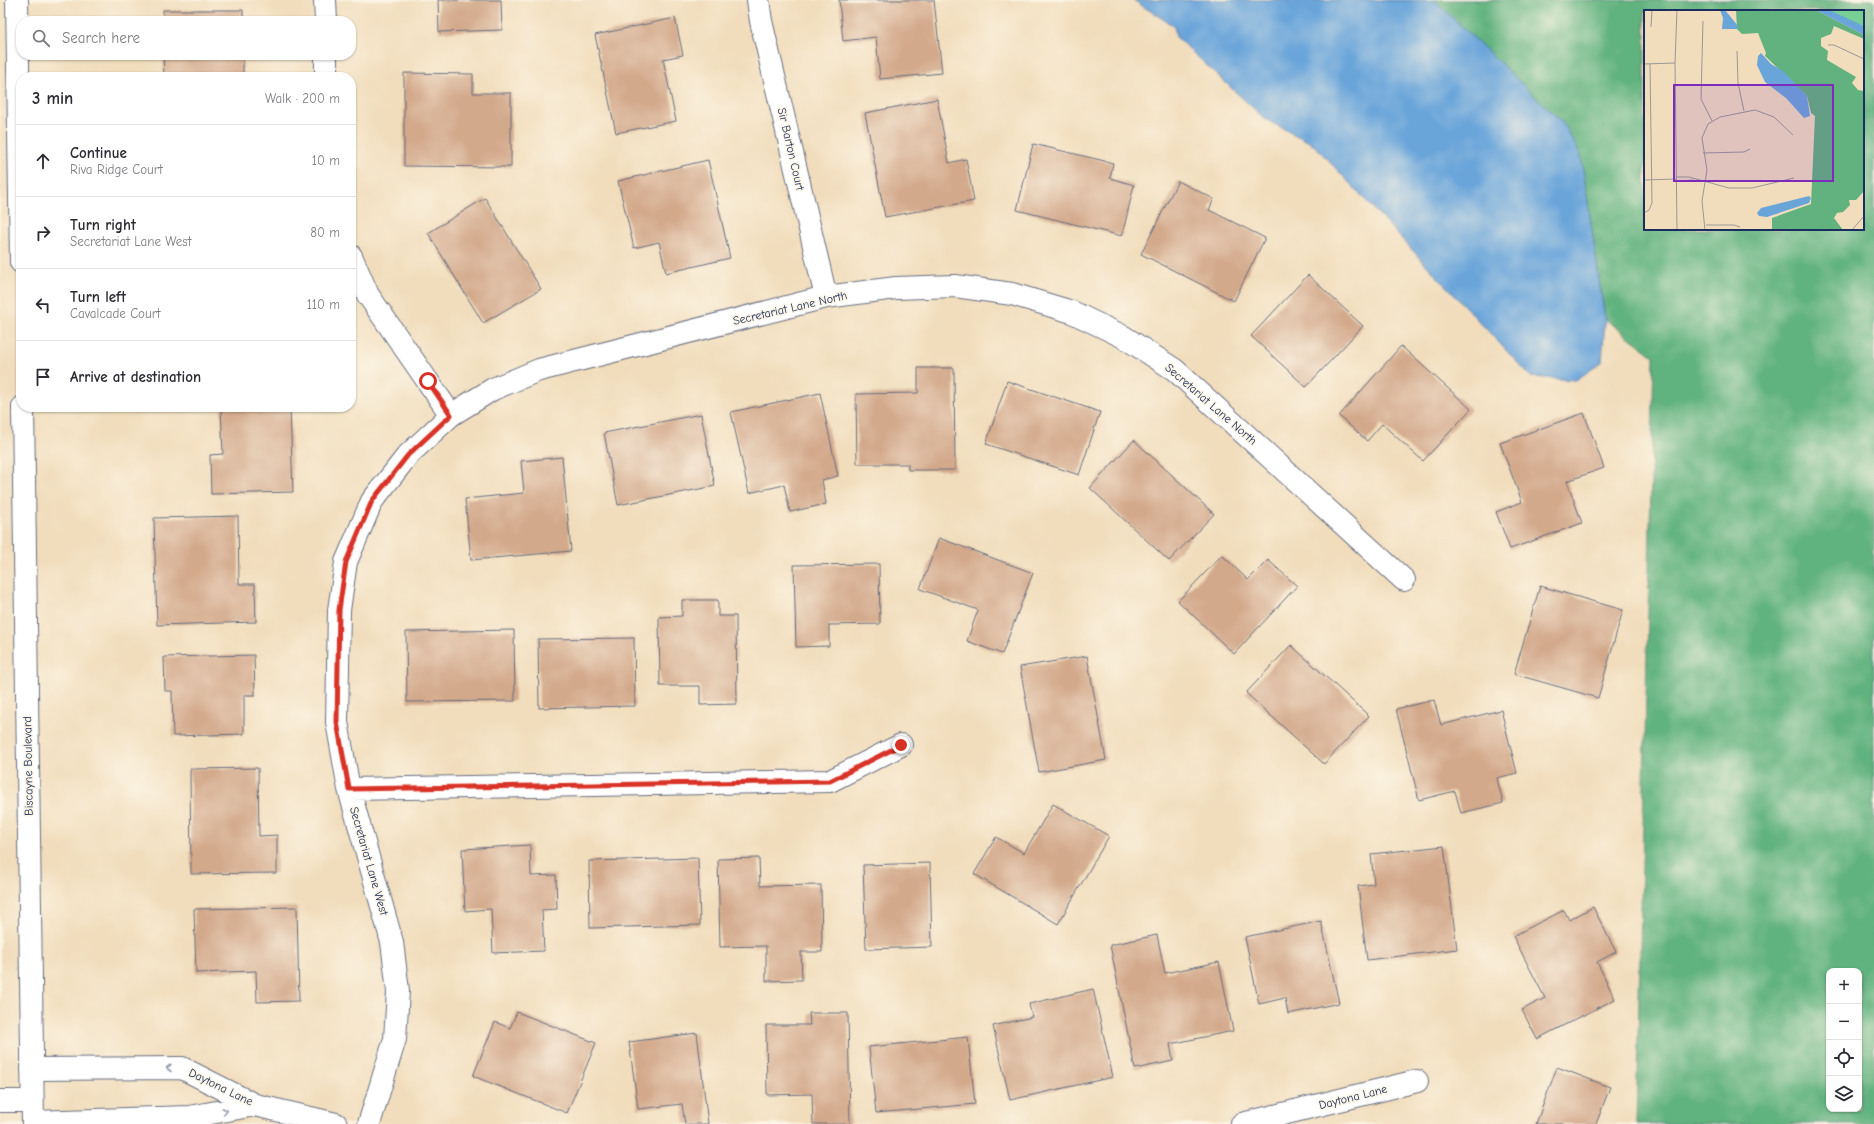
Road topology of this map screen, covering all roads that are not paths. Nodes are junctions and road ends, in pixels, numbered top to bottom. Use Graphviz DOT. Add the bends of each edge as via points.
graph roads {
  1 [pos="17,0"];
  2 [pos="325,0"];
  3 [pos="758,0"];
  4 [pos="17,16"];
  5 [pos="326,16"];
  6 [pos="18,60"];
  7 [pos="326,60"];
  8 [pos="18,72"];
  9 [pos="326,72"];
  10 [pos="356,268"];
  11 [pos="826,297"];
  12 [pos="23,412"];
  13 [pos="451,415"];
  14 [pos="1404,580"];
  15 [pos="901,745"];
  16 [pos="349,789"];
  17 [pos="32,1069"];
  18 [pos="1417,1081"];
  19 [pos="0,1101"];
  20 [pos="256,1105"];
  21 [pos="32,1116"];
  22 [pos="336,1124"];
  23 [pos="368,1124"];
  24 [pos="1242,1124"];
  1 -- 4 [label="street"];
  2 -- 5 [label="street"];
  3 -- 11 [label="street, Sir Barton Court"];
  6 -- 8 [label="street"];
  7 -- 9 [label="street"];
  10 -- 13 [label="street" via="368,296"];
  11 -- 13 [label="street, Secretariat Lane North" via="539,370 493,389"];
  11 -- 14 [label="street, Secretariat Lane North" via="896,288 955,286 1012,294 1064,310 1124,337 1175,370"];
  12 -- 17 [label="street, Biscayne Boulevard"];
  13 -- 16 [label="street, Secretariat Lane West" via="408,455 372,501 346,562 339,610 337,722"];
  15 -- 16 [label="street" via="830,781"];
  16 -- 23 [label="street, Secretariat Lane West" via="392,942 398,991 395,1038"];
  20 -- 17 [label="street, Daytona Lane, one-way" via="182,1068"];
  17 -- 21 [label="street, Biscayne Boulevard"];
  18 -- 24 [label="street, Daytona Lane"];
  19 -- 21 [label="street"];
  21 -- 20 [label="street, one-way" via="189,1117"];
  20 -- 22 [label="street, Daytona Lane"];
}
